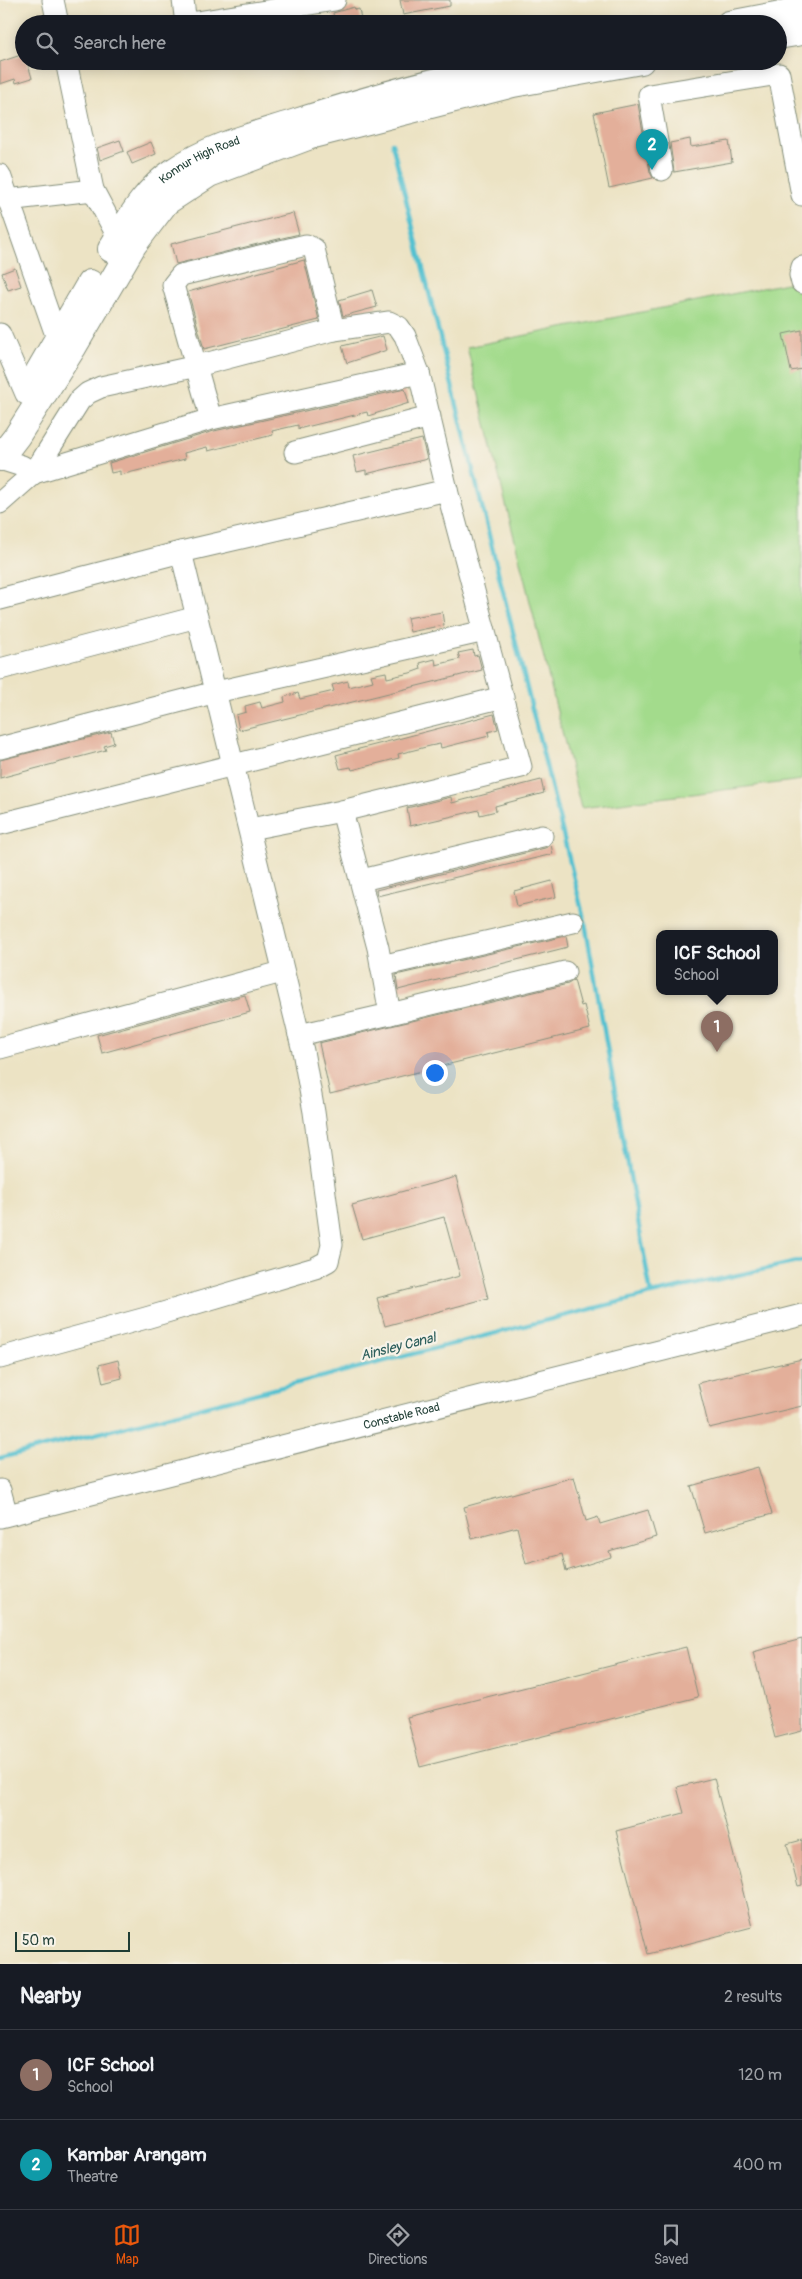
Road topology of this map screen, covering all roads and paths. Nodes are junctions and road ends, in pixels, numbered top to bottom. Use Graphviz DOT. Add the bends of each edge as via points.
graph roads {
  1 [pos="53,0"];
  2 [pos="183,0"];
  3 [pos="335,0"];
  4 [pos="802,10"];
  5 [pos="56,15"];
  6 [pos="185,15"];
  7 [pos="241,15"];
  8 [pos="781,15"];
  9 [pos="787,26"];
  10 [pos="802,32"];
  11 [pos="68,70"];
  12 [pos="482,70"];
  13 [pos="592,70"];
  14 [pos="769,70"];
  15 [pos="778,70"];
  16 [pos="662,170"];
  17 [pos="0,175"];
  18 [pos="93,190"];
  19 [pos="802,195"];
  20 [pos="7,200"];
  21 [pos="118,237"];
  22 [pos="802,267"];
  23 [pos="802,283"];
  24 [pos="334,330"];
  25 [pos="0,334"];
  26 [pos="57,338"];
  27 [pos="197,366"];
  28 [pos="419,373"];
  29 [pos="26,394"];
  30 [pos="430,417"];
  31 [pos="212,419"];
  32 [pos="0,431"];
  33 [pos="295,452"];
  34 [pos="0,458"];
  35 [pos="34,473"];
  36 [pos="447,490"];
  37 [pos="0,504"];
  38 [pos="181,552"];
  39 [pos="0,599"];
  40 [pos="197,617"];
  41 [pos="486,631"];
  42 [pos="0,669"];
  43 [pos="216,692"];
  44 [pos="503,697"];
  45 [pos="0,748"];
  46 [pos="234,766"];
  47 [pos="342,811"];
  48 [pos="0,824"];
  49 [pos="250,829"];
  50 [pos="542,836"];
  51 [pos="362,880"];
  52 [pos="573,922"];
  53 [pos="382,966"];
  54 [pos="282,972"];
  55 [pos="565,972"];
  56 [pos="390,1014"];
  57 [pos="299,1035"];
  58 [pos="0,1048"];
  59 [pos="802,1315"];
  60 [pos="0,1358"];
  61 [pos="0,1490"];
  62 [pos="3,1516"];
  1 -- 5 [label="street"];
  2 -- 6 [label="street"];
  3 -- 7 [label="street"];
  4 -- 8 [label="main road"];
  9 -- 10 [label="main road"];
  11 -- 18 [label="street"];
  12 -- 21 [label="main road, Konnur High Road" via="364,100 210,150 173,171 142,199"];
  13 -- 34 [label="main road" via="513,84 313,135 210,174 166,202 134,244 38,404"];
  14 -- 16 [label="street" via="649,96"];
  15 -- 19 [label="street"];
  17 -- 20 [label="street"];
  18 -- 20 [label="street"];
  18 -- 21 [label="street"];
  20 -- 26 [label="street"];
  21 -- 26 [label="main road, Konnur High Road"];
  22 -- 23 [label="street"];
  24 -- 27 [label="street"];
  24 -- 27 [label="street" via="314,249 306,245 181,275 173,285"];
  24 -- 28 [label="street" via="389,322 399,327"];
  25 -- 29 [label="street"];
  26 -- 29 [label="main road, Konnur High Road"];
  27 -- 31 [label="street"];
  27 -- 35 [label="street" via="88,393 80,400"];
  28 -- 30 [label="street"];
  28 -- 31 [label="street"];
  29 -- 32 [label="main road, Konnur High Road"];
  30 -- 33 [label="street"];
  30 -- 36 [label="street"];
  31 -- 35 [label="street"];
  34 -- 35 [label="street"];
  35 -- 37 [label="street"];
  36 -- 38 [label="street"];
  36 -- 41 [label="street"];
  38 -- 39 [label="street"];
  38 -- 40 [label="street"];
  40 -- 42 [label="street"];
  40 -- 43 [label="street"];
  41 -- 43 [label="street"];
  41 -- 44 [label="street"];
  43 -- 45 [label="street"];
  43 -- 46 [label="street"];
  44 -- 46 [label="street"];
  44 -- 47 [label="street" via="521,767"];
  46 -- 48 [label="street"];
  46 -- 49 [label="street"];
  47 -- 49 [label="street"];
  47 -- 51 [label="street"];
  49 -- 54 [label="street"];
  50 -- 51 [label="street"];
  51 -- 53 [label="street"];
  52 -- 53 [label="street"];
  53 -- 56 [label="street"];
  54 -- 57 [label="street"];
  54 -- 58 [label="street"];
  55 -- 56 [label="street"];
  56 -- 57 [label="street"];
  57 -- 60 [label="street" via="314,1112 332,1245 328,1260 315,1268"];
  59 -- 62 [label="street, Constable Road"];
  61 -- 62 [label="street"];
}
